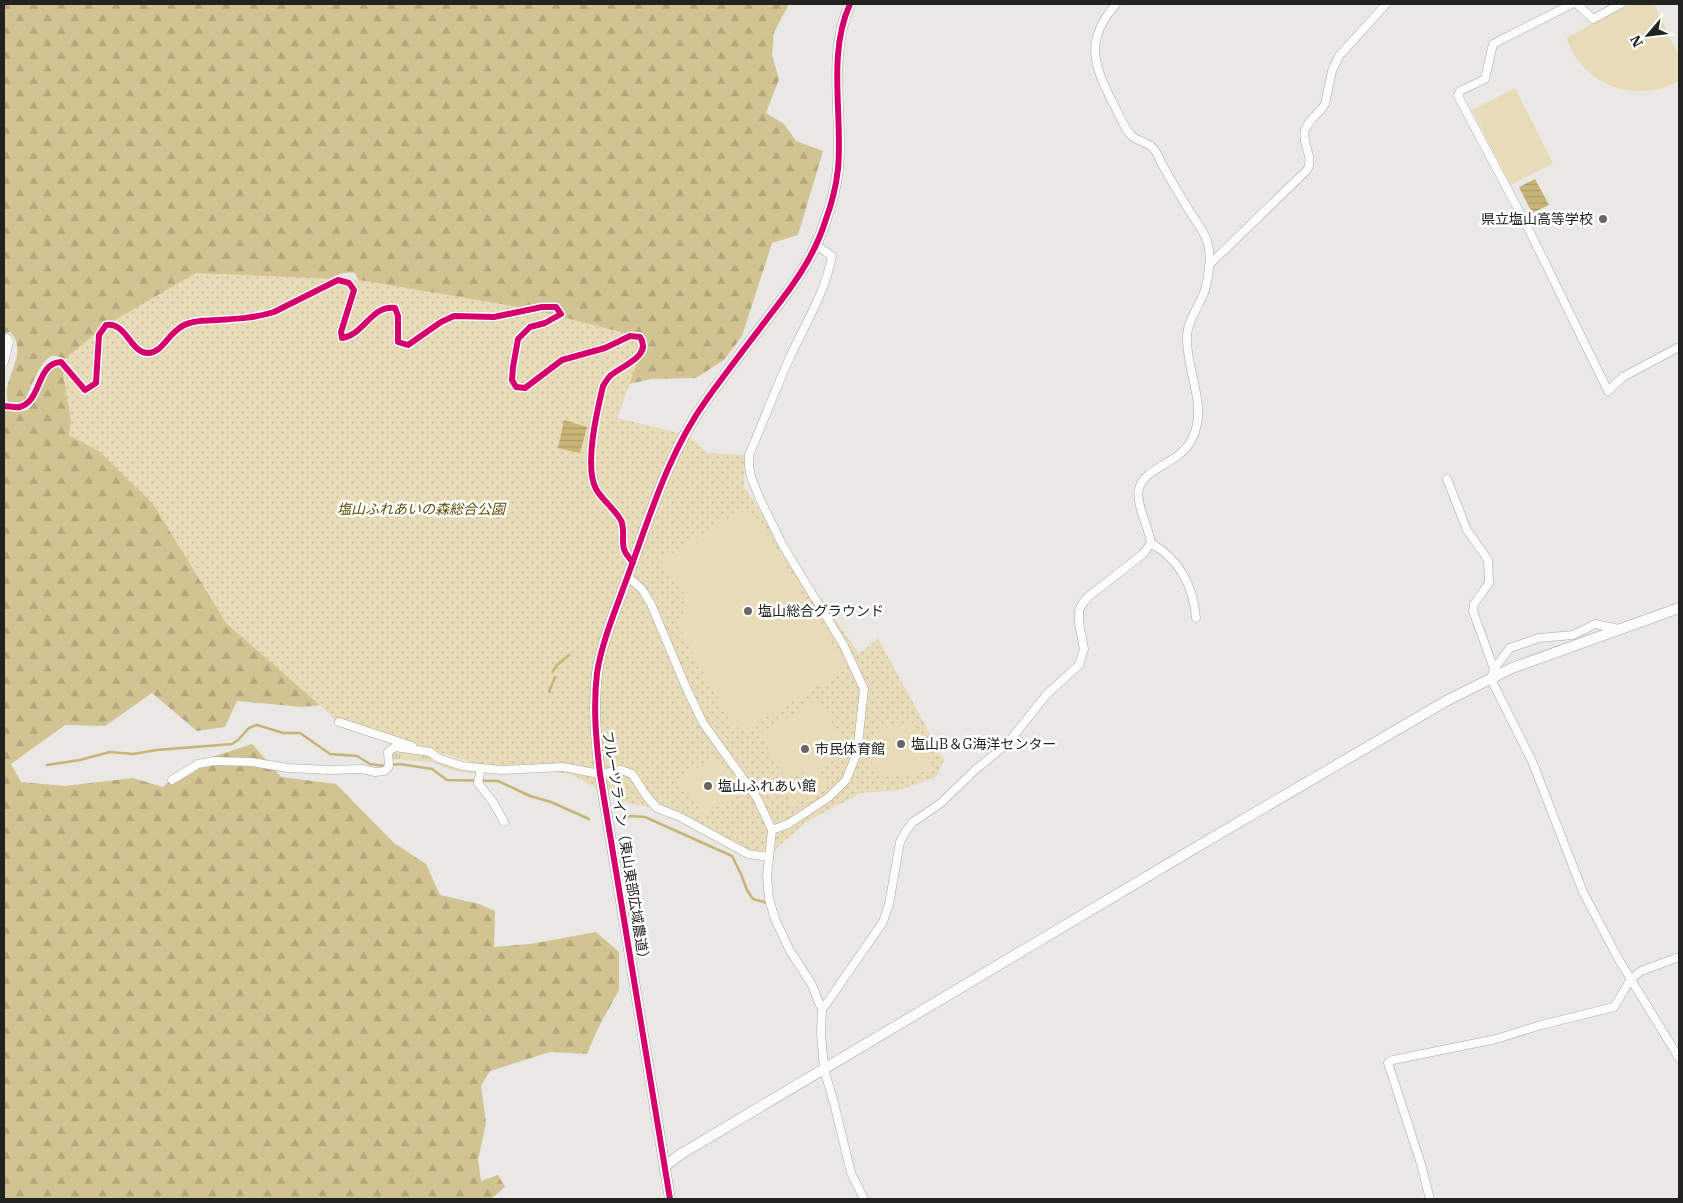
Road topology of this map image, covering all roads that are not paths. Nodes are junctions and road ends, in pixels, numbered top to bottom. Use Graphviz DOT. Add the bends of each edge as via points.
graph roads {
  1 [pos="850,4"];
  2 [pos="1116,4"];
  3 [pos="1386,4"];
  4 [pos="1572,4"];
  5 [pos="1577,4"];
  6 [pos="1621,4"];
  7 [pos="816,245"];
  8 [pos="1209,265"];
  9 [pos="4,338"];
  10 [pos="1679,347"];
  11 [pos="4,362"];
  12 [pos="4,406"];
  13 [pos="1446,479"];
  14 [pos="1151,544"];
  15 [pos="633,562"];
  16 [pos="628,577"];
  17 [pos="1679,608"];
  18 [pos="1196,618"];
  19 [pos="1619,629"];
  20 [pos="1494,669"];
  21 [pos="1491,679"];
  22 [pos="339,722"];
  23 [pos="430,752"];
  24 [pos="480,770"];
  25 [pos="600,774"];
  26 [pos="172,780"];
  27 [pos="504,822"];
  28 [pos="772,830"];
  29 [pos="770,857"];
  30 [pos="1679,957"];
  31 [pos="1631,979"];
  32 [pos="822,1010"];
  33 [pos="1679,1058"];
  34 [pos="824,1069"];
  35 [pos="665,1166"];
  36 [pos="670,1199"];
  37 [pos="864,1199"];
  38 [pos="1430,1199"];
  1 -- 7 [label="street, フルーツライン（東山東部広域農道）" via="839,41 838,170"];
  2 -- 8 [label="street" via="1100,26 1095,41 1095,58 1104,87 1127,130 1153,147 1203,232 1209,248"];
  3 -- 8 [label="street" via="1334,64 1325,104 1304,132 1310,161 1307,170"];
  4 -- 10 [label="street" via="1493,44 1485,79 1460,91 1458,96 1526,224 1608,391 1623,377"];
  5 -- 6 [label="street" via="1593,19"];
  7 -- 15 [label="street, フルーツライン（東山東部広域農道）" via="792,286 681,439 662,478"];
  7 -- 28 [label="street" via="832,256 828,276 749,455 749,466 759,497 784,546 843,644 864,689 856,753 846,780 829,797 788,824"];
  8 -- 14 [label="street" via="1205,290 1187,332 1198,425 1186,450 1149,474 1138,492"];
  9 -- 11 [label="street" via="9,341"];
  12 -- 15 [label="street" via="20,407 30,400 45,371 57,362 61,362 85,390 96,382 99,335 106,325 118,326 140,351 152,353 176,330 192,322 274,312 338,280 349,283 354,290 342,338 352,335 387,307 395,308 398,316 398,342 408,345 454,316 494,317 556,307 561,314 530,327 518,339 512,367 512,380 516,387 525,388 562,360 605,348 630,336 640,337 644,345 640,355 603,386 591,457 594,486 622,522 625,555"];
  13 -- 20 [label="street" via="1467,530 1488,560 1489,583 1474,604 1473,611"];
  14 -- 18 [label="street" via="1180,568 1193,595"];
  14 -- 32 [label="street" via="1082,604 1079,623 1084,649 1079,665 1047,694 1007,744 906,831 900,842 883,922"];
  15 -- 16 [label="street, フルーツライン（東山東部広域農道）"];
  16 -- 25 [label="street, フルーツライン（東山東部広域農道）" via="603,648 597,676 594,718"];
  16 -- 28 [label="street" via="642,589 651,604 703,723 757,798"];
  17 -- 19 [label="street"];
  19 -- 20 [label="street" via="1595,624 1573,635 1539,638 1510,648"];
  19 -- 21 [label="street" via="1512,668"];
  20 -- 21 [label="street"];
  21 -- 31 [label="street" via="1532,761 1583,892"];
  21 -- 34 [label="street" via="1438,706 1195,848"];
  22 -- 23 [label="street"];
  23 -- 24 [label="street" via="438,758"];
  23 -- 26 [label="street" via="395,747 388,752 386,771 375,772 214,761 198,764"];
  24 -- 25 [label="street" via="562,767"];
  24 -- 27 [label="street" via="478,783"];
  25 -- 29 [label="street" via="621,770 632,774 657,808 748,854"];
  25 -- 35 [label="street, フルーツライン（東山東部広域農道）"];
  28 -- 29 [label="street"];
  29 -- 32 [label="street" via="767,876 775,919 812,985"];
  30 -- 31 [label="street" via="1641,971"];
  31 -- 33 [label="street"];
  31 -- 38 [label="street" via="1614,1007 1496,1039 1393,1060 1388,1064"];
  32 -- 34 [label="street"];
  34 -- 35 [label="street"];
  34 -- 37 [label="street" via="851,1173"];
  35 -- 36 [label="street, フルーツライン（東山東部広域農道）"];
}
